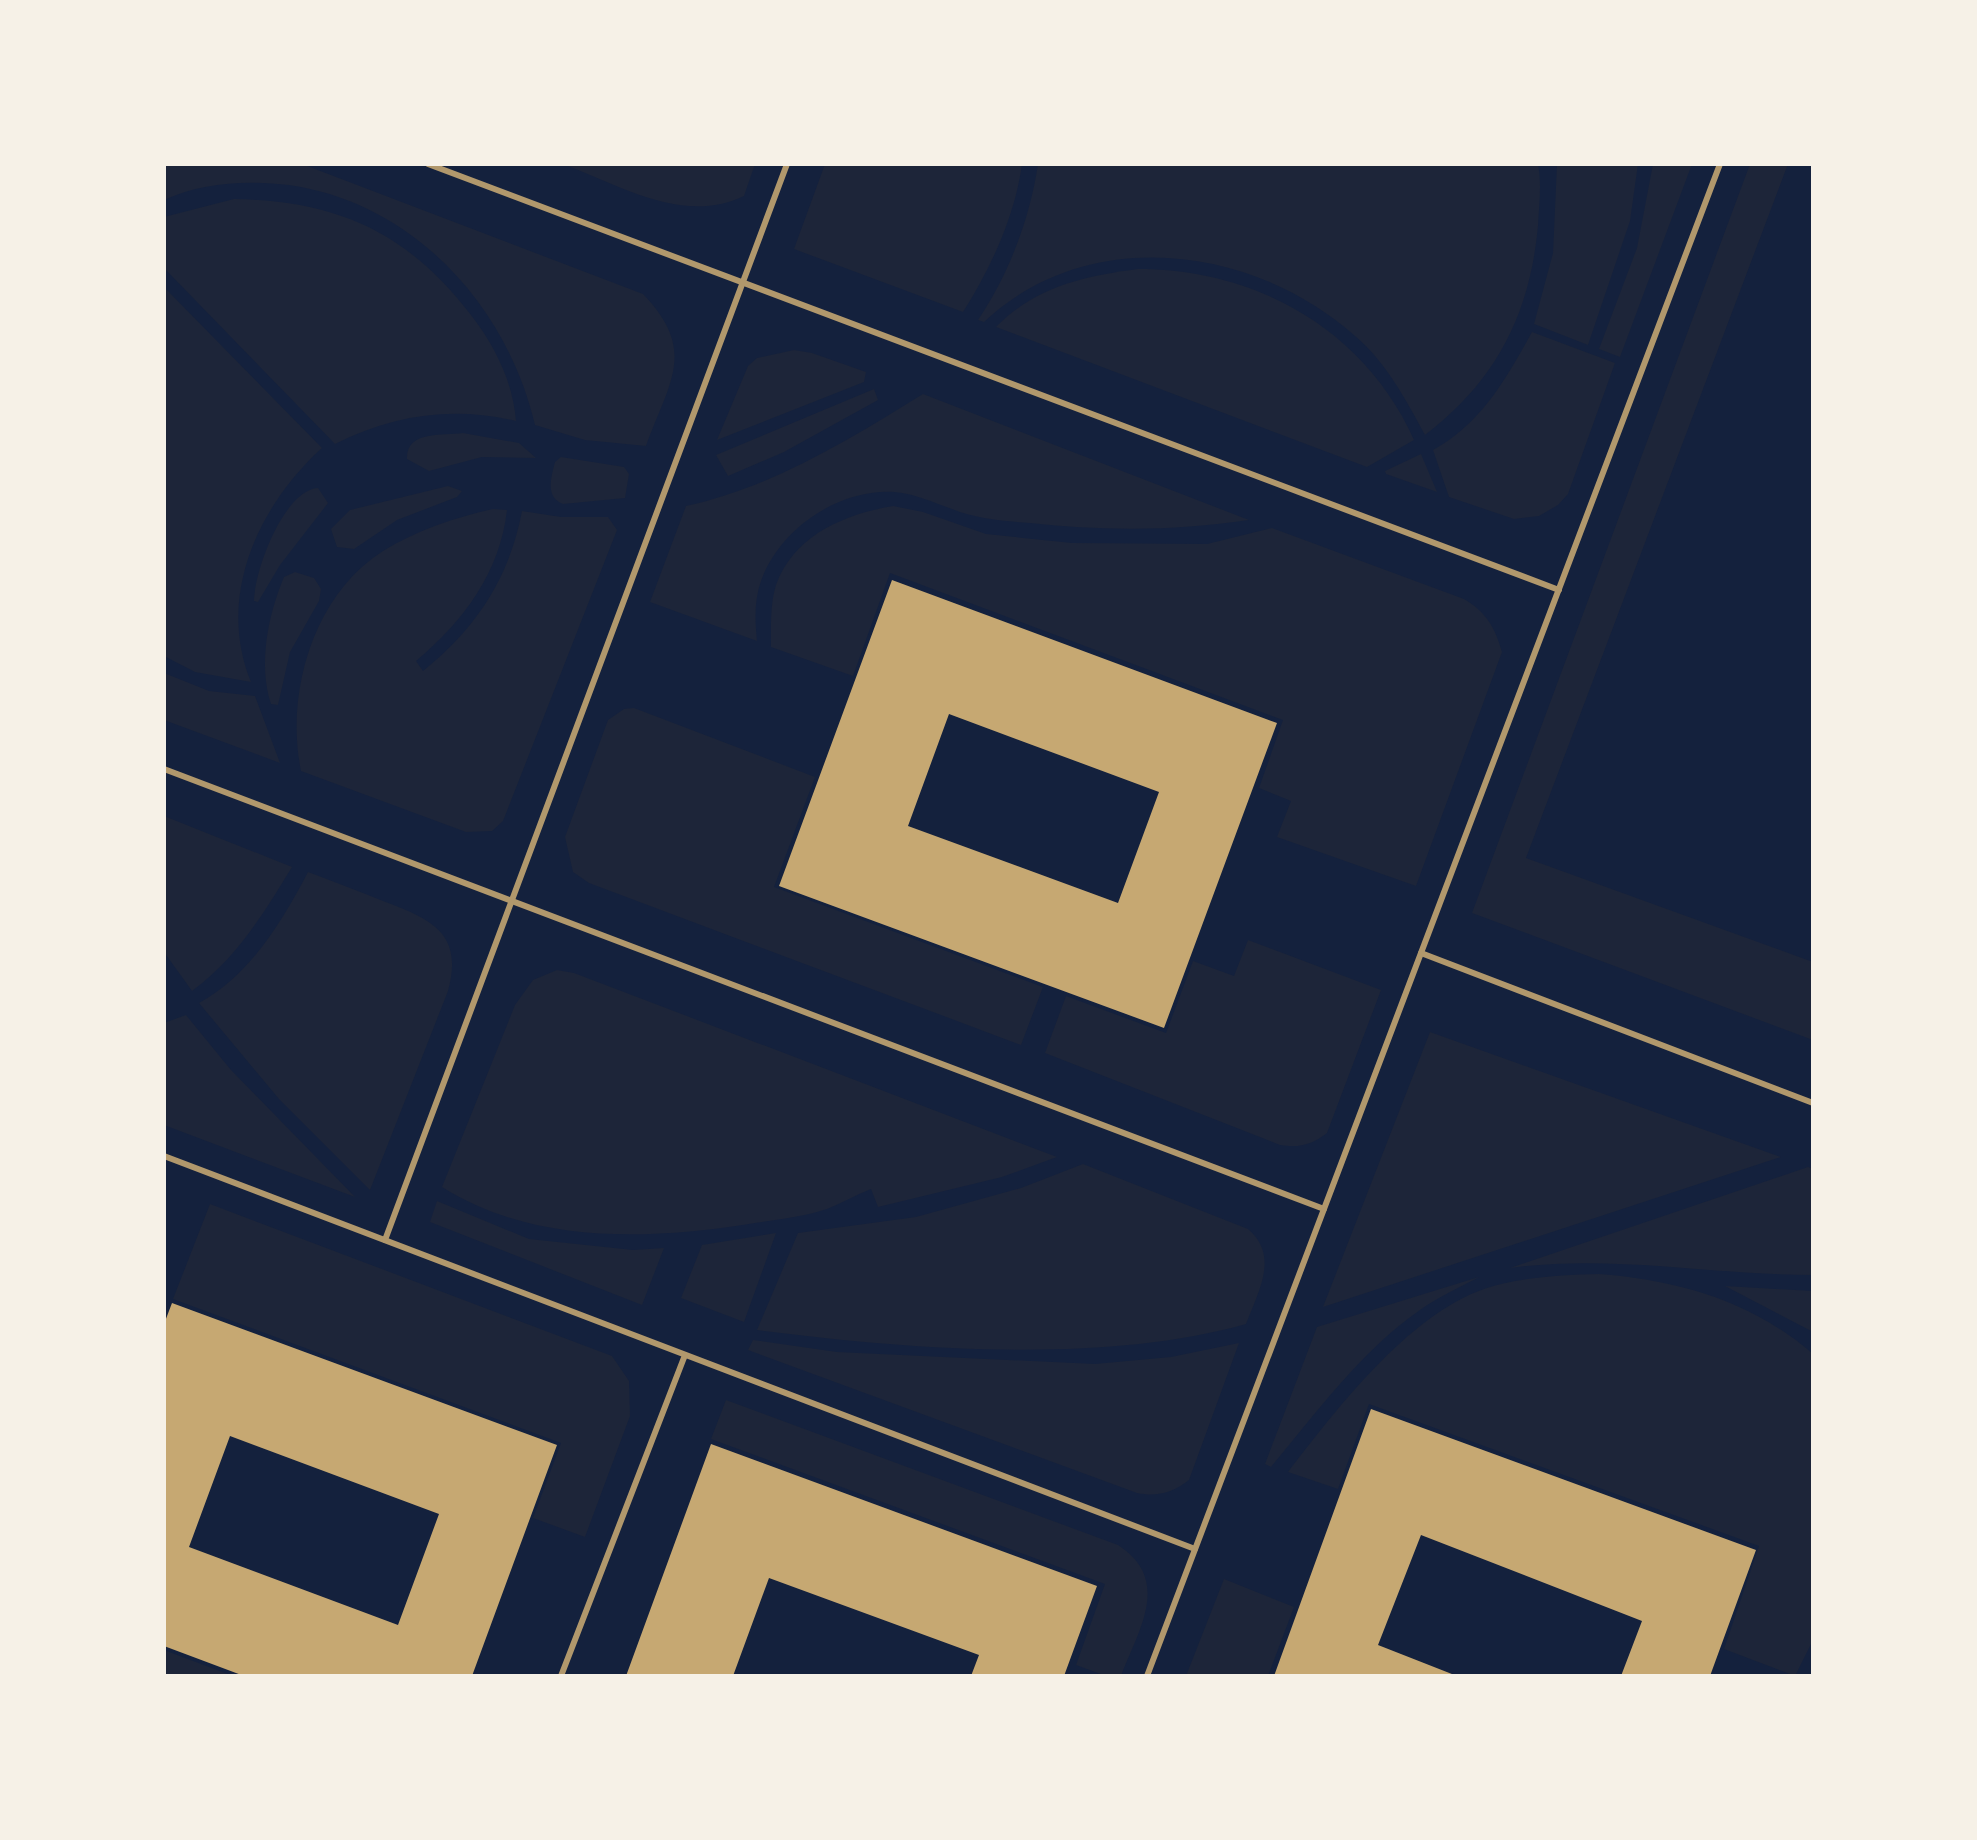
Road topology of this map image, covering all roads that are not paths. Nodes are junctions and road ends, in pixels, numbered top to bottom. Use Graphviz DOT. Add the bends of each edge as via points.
graph roads {
  1 [pos="428,164"];
  2 [pos="787,164"];
  3 [pos="1720,164"];
  4 [pos="742,282"];
  5 [pos="1559,590"];
  6 [pos="164,769"];
  7 [pos="513,901"];
  8 [pos="1421,953"];
  9 [pos="1813,1103"];
  10 [pos="164,1156"];
  11 [pos="1324,1209"];
  12 [pos="385,1240"];
  13 [pos="685,1355"];
  14 [pos="1195,1549"];
  15 [pos="561,1676"];
  16 [pos="1147,1676"];
  1 -- 4 [label="lane"];
  2 -- 4 [label="lane"];
  3 -- 5 [label="lane"];
  4 -- 5 [label="lane"];
  4 -- 7 [label="lane"];
  5 -- 8 [label="lane"];
  6 -- 7 [label="lane"];
  7 -- 11 [label="lane"];
  7 -- 12 [label="lane"];
  8 -- 9 [label="lane"];
  8 -- 11 [label="lane"];
  10 -- 12 [label="lane"];
  11 -- 14 [label="lane"];
  12 -- 13 [label="lane"];
  13 -- 14 [label="lane"];
  13 -- 15 [label="lane"];
  14 -- 16 [label="lane"];
}
